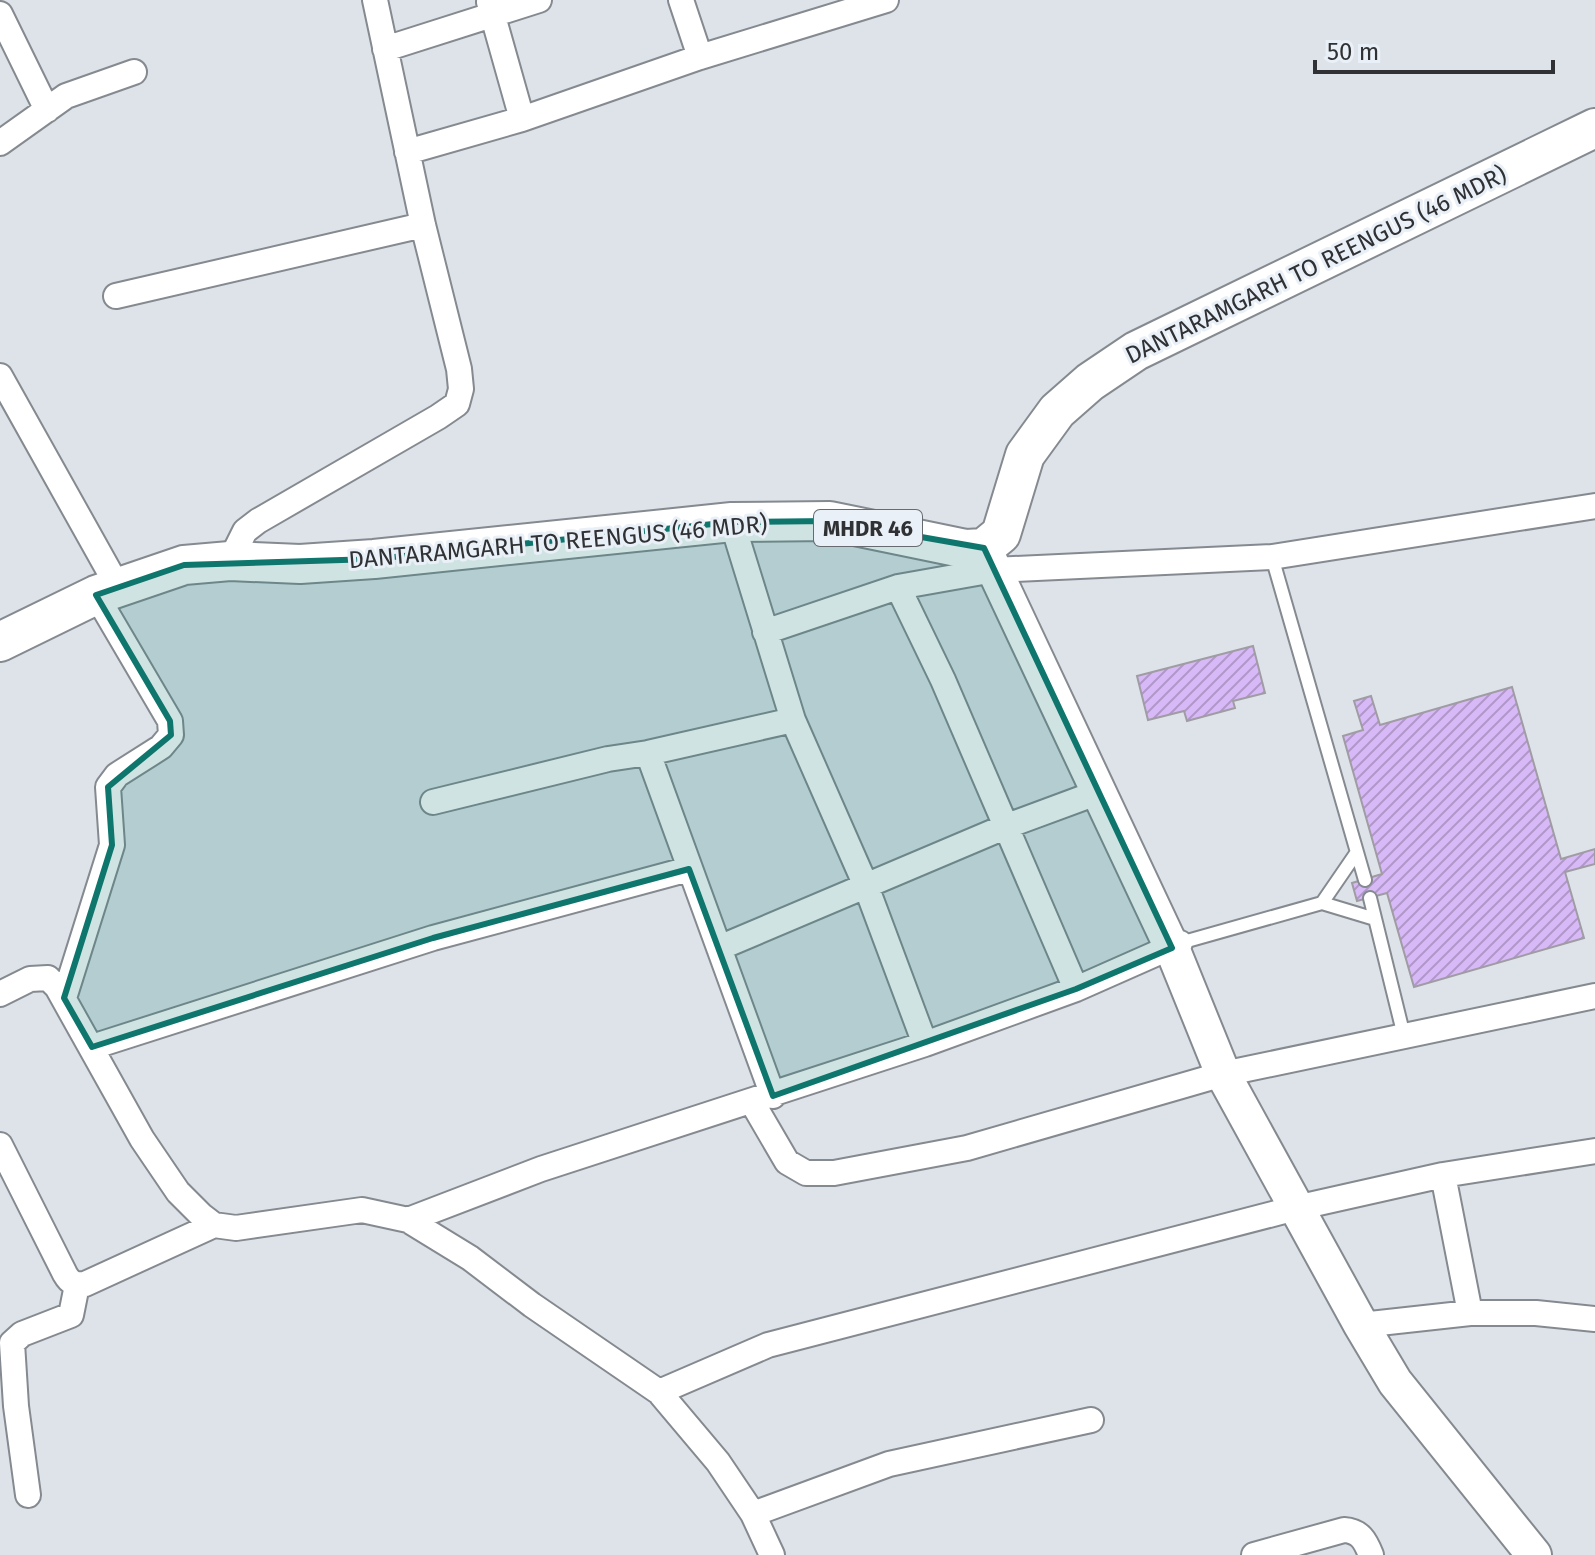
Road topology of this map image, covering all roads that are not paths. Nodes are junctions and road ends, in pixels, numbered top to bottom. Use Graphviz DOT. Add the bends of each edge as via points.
graph roads {
  1 [pos="375,0"];
  2 [pos="539,0"];
  3 [pos="681,0"];
  4 [pos="886,0"];
  5 [pos="490,8"];
  6 [pos="0,14"];
  7 [pos="385,49"];
  8 [pos="700,57"];
  9 [pos="134,72"];
  10 [pos="47,110"];
  11 [pos="522,119"];
  12 [pos="1595,128"];
  13 [pos="0,143"];
  14 [pos="407,152"];
  15 [pos="423,225"];
  16 [pos="116,296"];
  17 [pos="0,376"];
  18 [pos="1595,506"];
  19 [pos="732,522"];
  20 [pos="1272,557"];
  21 [pos="989,559"];
  22 [pos="230,561"];
  23 [pos="898,587"];
  24 [pos="107,591"];
  25 [pos="765,632"];
  26 [pos="0,642"];
  27 [pos="793,720"];
  28 [pos="648,753"];
  29 [pos="1099,792"];
  30 [pos="433,802"];
  31 [pos="1007,826"];
  32 [pos="1357,852"];
  33 [pos="689,869"];
  34 [pos="1365,880"];
  35 [pos="866,886"];
  36 [pos="1370,898"];
  37 [pos="1322,903"];
  38 [pos="1375,919"];
  39 [pos="1176,945"];
  40 [pos="719,948"];
  41 [pos="1076,989"];
  42 [pos="0,994"];
  43 [pos="1595,996"];
  44 [pos="64,998"];
  45 [pos="1404,1036"];
  46 [pos="925,1044"];
  47 [pos="92,1047"];
  48 [pos="1223,1074"];
  49 [pos="762,1099"];
  50 [pos="0,1145"];
  51 [pos="1595,1151"];
  52 [pos="1443,1175"];
  53 [pos="1296,1208"];
  54 [pos="408,1220"];
  55 [pos="214,1225"];
  56 [pos="77,1285"];
  57 [pos="1470,1313"];
  58 [pos="1595,1319"];
  59 [pos="1361,1325"];
  60 [pos="659,1392"];
  61 [pos="1091,1420"];
  62 [pos="28,1495"];
  63 [pos="753,1514"];
  64 [pos="772,1555"];
  65 [pos="1254,1555"];
  66 [pos="1371,1555"];
  67 [pos="1534,1555"];
  1 -- 7 [label="street"];
  2 -- 5 [label="street"];
  3 -- 8 [label="street"];
  4 -- 8 [label="street"];
  5 -- 7 [label="street"];
  5 -- 11 [label="street"];
  6 -- 10 [label="street"];
  7 -- 14 [label="street"];
  8 -- 11 [label="street"];
  9 -- 10 [label="street" via="66,96"];
  10 -- 13 [label="street"];
  11 -- 14 [label="street"];
  12 -- 21 [label="main road, DANTARAMGARH TO REENGUS (46 MDR)" via="1136,351 1090,382 1057,411 1025,455"];
  14 -- 15 [label="street"];
  15 -- 16 [label="street"];
  15 -- 22 [label="street" via="459,369 457,404 272,511 245,531"];
  17 -- 24 [label="street"];
  18 -- 20 [label="street"];
  19 -- 21 [label="main road, DANTARAMGARH TO REENGUS (46 MDR) / MHDR 46" via="830,521 966,549"];
  19 -- 22 [label="main road, DANTARAMGARH TO REENGUS (46 MDR) / MHDR 46" via="374,559"];
  19 -- 25 [label="street"];
  20 -- 21 [label="street"];
  20 -- 32 [label="lane"];
  21 -- 23 [label="street"];
  21 -- 29 [label="street"];
  22 -- 24 [label="main road, DANTARAMGARH TO REENGUS (46 MDR) / MHDR 46" via="184,565"];
  23 -- 25 [label="street"];
  23 -- 31 [label="street"];
  24 -- 26 [label="main road, DANTARAMGARH TO REENGUS (46 MDR) / MHDR 46"];
  24 -- 44 [label="street" via="170,721 171,735 108,787 112,845"];
  25 -- 27 [label="street"];
  27 -- 28 [label="street"];
  27 -- 35 [label="street"];
  28 -- 30 [label="street"];
  28 -- 33 [label="street"];
  29 -- 31 [label="street"];
  29 -- 39 [label="street"];
  31 -- 35 [label="street"];
  31 -- 41 [label="street"];
  32 -- 34 [label="lane"];
  32 -- 37 [label="lane"];
  33 -- 40 [label="street"];
  33 -- 47 [label="street" via="433,938"];
  35 -- 40 [label="street"];
  35 -- 46 [label="street"];
  36 -- 38 [label="lane"];
  37 -- 38 [label="lane"];
  37 -- 39 [label="lane"];
  38 -- 45 [label="lane"];
  39 -- 41 [label="street"];
  39 -- 48 [label="street"];
  40 -- 49 [label="street"];
  41 -- 46 [label="street"];
  42 -- 44 [label="street" via="30,979 48,978"];
  43 -- 45 [label="street"];
  44 -- 47 [label="street"];
  45 -- 48 [label="street"];
  46 -- 49 [label="street"];
  47 -- 55 [label="street" via="151,1153 178,1192"];
  48 -- 49 [label="street" via="967,1148 834,1173 806,1173 787,1162"];
  48 -- 53 [label="street"];
  49 -- 54 [label="street" via="541,1169"];
  50 -- 56 [label="street" via="65,1274"];
  51 -- 52 [label="street"];
  52 -- 53 [label="street"];
  52 -- 57 [label="street"];
  53 -- 59 [label="street"];
  53 -- 60 [label="street" via="768,1345"];
  54 -- 55 [label="street" via="362,1210 236,1228"];
  54 -- 60 [label="street"];
  55 -- 56 [label="street"];
  56 -- 62 [label="street" via="71,1315 12,1343"];
  57 -- 58 [label="street"];
  57 -- 59 [label="street"];
  59 -- 67 [label="street" via="1395,1382"];
  60 -- 63 [label="street" via="718,1462"];
  61 -- 63 [label="street" via="889,1464"];
  63 -- 64 [label="street"];
  65 -- 66 [label="street" via="1344,1530 1356,1531"];
}
